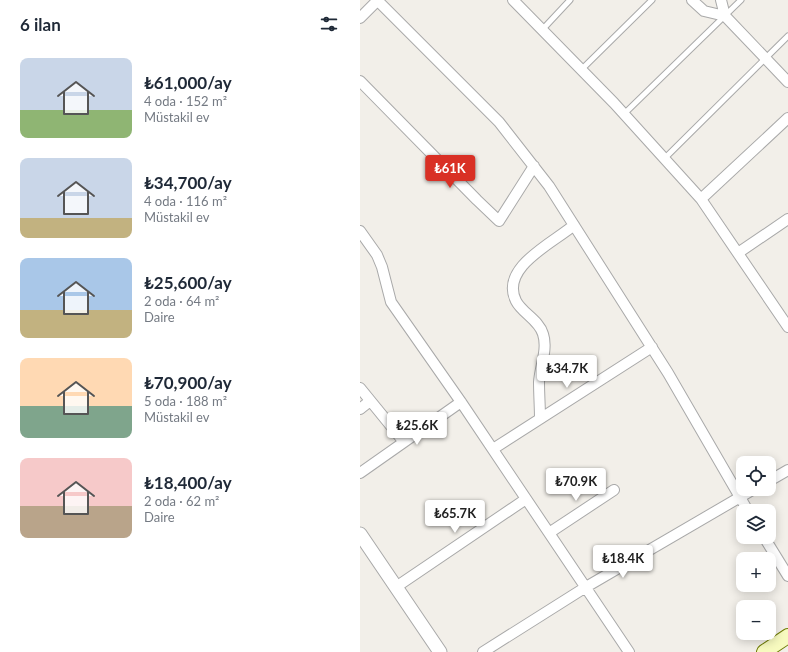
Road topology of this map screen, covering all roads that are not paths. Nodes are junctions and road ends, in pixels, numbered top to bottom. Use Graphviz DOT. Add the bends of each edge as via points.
graph roads {
  1 [pos="378,0"];
  2 [pos="513,0"];
  3 [pos="570,0"];
  4 [pos="652,0"];
  5 [pos="692,0"];
  6 [pos="721,0"];
  7 [pos="741,0"];
  8 [pos="725,16"];
  9 [pos="360,18"];
  10 [pos="542,30"];
  11 [pos="788,36"];
  12 [pos="766,58"];
  13 [pos="581,70"];
  14 [pos="360,81"];
  15 [pos="788,82"];
  16 [pos="624,114"];
  17 [pos="788,118"];
  18 [pos="664,159"];
  19 [pos="534,166"];
  20 [pos="701,199"];
  21 [pos="788,219"];
  22 [pos="574,225"];
  23 [pos="360,231"];
  24 [pos="738,253"];
  25 [pos="788,328"];
  26 [pos="652,347"];
  27 [pos="360,388"];
  28 [pos="370,401"];
  29 [pos="461,402"];
  30 [pos="360,409"];
  31 [pos="540,419"];
  32 [pos="404,442"];
  33 [pos="493,449"];
  34 [pos="788,470"];
  35 [pos="360,473"];
  36 [pos="776,477"];
  37 [pos="614,490"];
  38 [pos="740,497"];
  39 [pos="526,499"];
  40 [pos="744,504"];
  41 [pos="549,533"];
  42 [pos="360,534"];
  43 [pos="768,544"];
  44 [pos="788,576"];
  45 [pos="396,587"];
  46 [pos="586,587"];
  47 [pos="788,636"];
  48 [pos="440,652"];
  49 [pos="483,652"];
  50 [pos="629,652"];
  51 [pos="764,652"];
  1 -- 9 [label="street"];
  1 -- 19 [label="street" via="494,116"];
  2 -- 10 [label="street"];
  3 -- 10 [label="lane"];
  4 -- 13 [label="lane"];
  5 -- 8 [label="street" via="704,11"];
  6 -- 8 [label="street"];
  7 -- 8 [label="lane"];
  8 -- 12 [label="street"];
  8 -- 16 [label="lane"];
  10 -- 13 [label="street"];
  11 -- 12 [label="lane"];
  12 -- 15 [label="street"];
  12 -- 18 [label="lane"];
  13 -- 16 [label="street"];
  14 -- 19 [label="street" via="455,179 499,220"];
  16 -- 18 [label="street"];
  17 -- 20 [label="street"];
  18 -- 20 [label="street"];
  19 -- 22 [label="street"];
  20 -- 24 [label="street"];
  21 -- 24 [label="street"];
  22 -- 26 [label="street"];
  22 -- 31 [label="street" via="544,245 533,256 520,270 513,290 516,302 543,332 545,341 539,381"];
  23 -- 29 [label="street" via="377,255 391,302"];
  24 -- 25 [label="street"];
  26 -- 31 [label="street"];
  26 -- 38 [label="street"];
  27 -- 28 [label="street"];
  28 -- 30 [label="street"];
  28 -- 32 [label="street"];
  29 -- 32 [label="street"];
  29 -- 33 [label="street"];
  31 -- 33 [label="street"];
  32 -- 35 [label="street"];
  33 -- 39 [label="street"];
  34 -- 36 [label="street"];
  37 -- 41 [label="street"];
  38 -- 40 [label="street"];
  38 -- 46 [label="street"];
  39 -- 41 [label="street"];
  39 -- 45 [label="street"];
  41 -- 46 [label="street"];
  42 -- 45 [label="street"];
  43 -- 44 [label="street"];
  45 -- 48 [label="street"];
  46 -- 49 [label="street"];
  46 -- 50 [label="street"];
  47 -- 51 [label="main road"];
}
